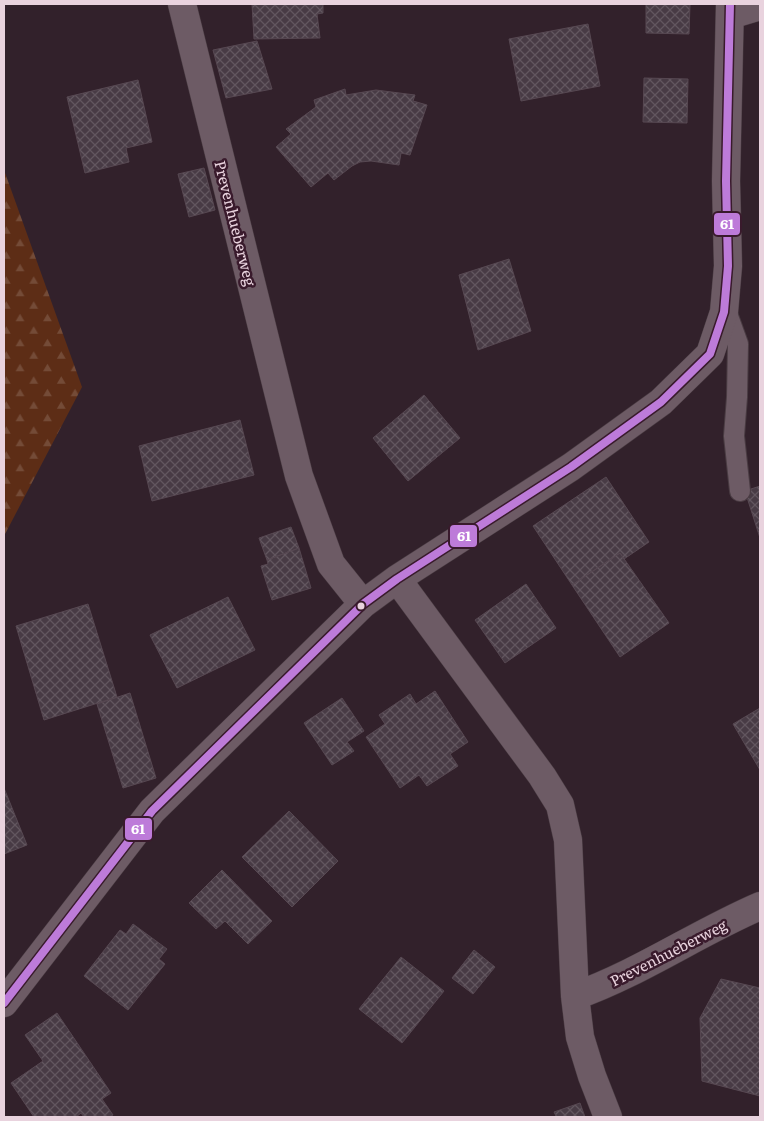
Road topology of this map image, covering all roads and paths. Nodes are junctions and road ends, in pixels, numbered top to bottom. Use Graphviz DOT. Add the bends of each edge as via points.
graph roads {
  1 [pos="182,4"];
  2 [pos="760,6"];
  3 [pos="730,10"];
  4 [pos="725,308"];
  5 [pos="740,491"];
  6 [pos="397,579"];
  7 [pos="363,604"];
  8 [pos="760,906"];
  9 [pos="576,996"];
  10 [pos="4,1003"];
  11 [pos="608,1117"];
  1 -- 7 [label="street, Prevenhueberweg" via="299,476 331,564"];
  2 -- 3 [label="street"];
  3 -- 4 [label="street"];
  4 -- 5 [label="lane" via="738,344 734,436"];
  4 -- 6 [label="street" via="710,354 661,402 571,467"];
  6 -- 7 [label="street"];
  6 -- 9 [label="street" via="560,805 568,840"];
  7 -- 10 [label="street" via="152,811"];
  8 -- 9 [label="street, Prevenhueberweg" via="618,979"];
  9 -- 11 [label="street" via="580,1037"];
}
